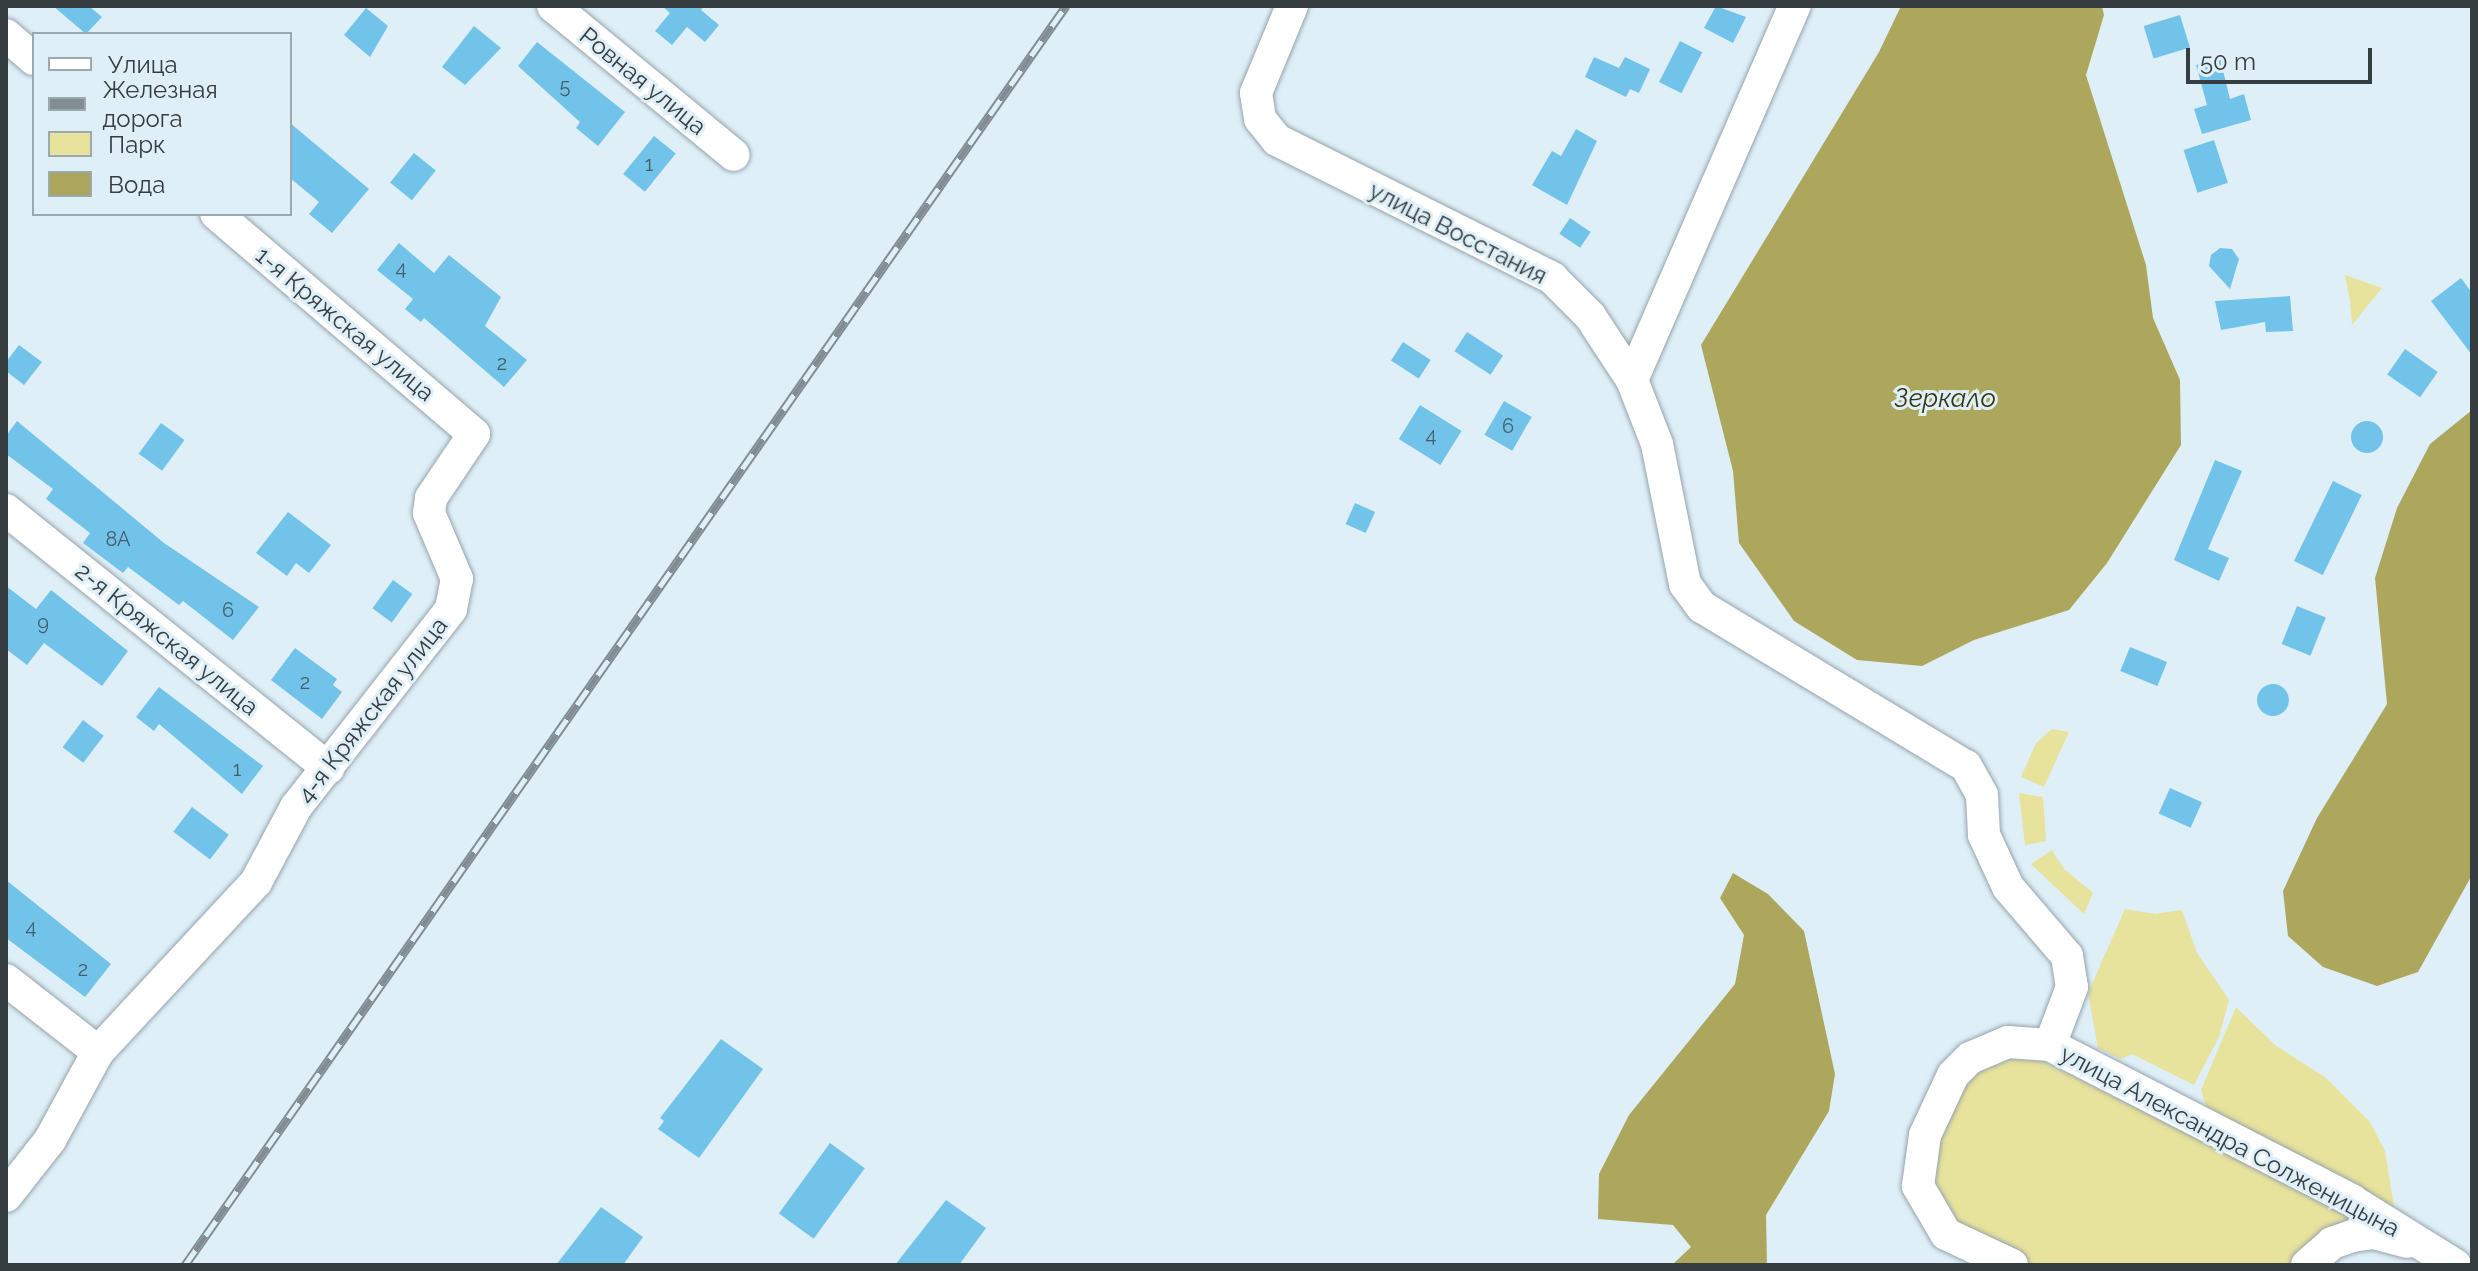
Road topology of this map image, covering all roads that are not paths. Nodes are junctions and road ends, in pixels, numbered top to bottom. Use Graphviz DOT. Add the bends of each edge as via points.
graph roads {
  1 [pos="553,6"];
  2 [pos="1292,6"];
  3 [pos="1795,6"];
  4 [pos="6,35"];
  5 [pos="32,57"];
  6 [pos="734,155"];
  7 [pos="218,216"];
  8 [pos="1632,380"];
  9 [pos="474,434"];
  10 [pos="6,510"];
  11 [pos="328,768"];
  12 [pos="6,980"];
  13 [pos="2050,1045"];
  14 [pos="98,1052"];
  15 [pos="6,1196"];
  16 [pos="2425,1247"];
  17 [pos="2012,1265"];
  18 [pos="2307,1265"];
  19 [pos="2455,1265"];
  1 -- 6 [label="street, Ровная улица"];
  2 -- 8 [label="street, улица Восстания" via="1256,93 1260,119 1277,140 1552,278 1590,316"];
  3 -- 8 [label="street"];
  4 -- 5 [label="street"];
  7 -- 9 [label="street, 1-я Кряжская улица"];
  8 -- 13 [label="street, улица Восстания" via="1657,444 1685,584 1702,607 1966,766 1982,795 1984,835 2008,887 2067,956 2072,987"];
  9 -- 11 [label="street, 4-я Кряжская улица" via="431,498 429,513 457,579 451,609"];
  10 -- 11 [label="street, 2-я Кряжская улица"];
  11 -- 14 [label="street, 4-я Кряжская улица" via="296,807 256,882"];
  12 -- 14 [label="street"];
  13 -- 16 [label="street, улица Александра Солженицына" via="2351,1200"];
  13 -- 17 [label="street, улица Александра Солженицына" via="2008,1042 1970,1058 1953,1075 1919,1161 1918,1186 1946,1234"];
  14 -- 15 [label="street, 4-я Кряжская улица" via="50,1140"];
  16 -- 18 [label="street, улица Александра Солженицына" via="2374,1233 2352,1236 2332,1243"];
  16 -- 19 [label="street, улица Александра Солженицына"];
}
